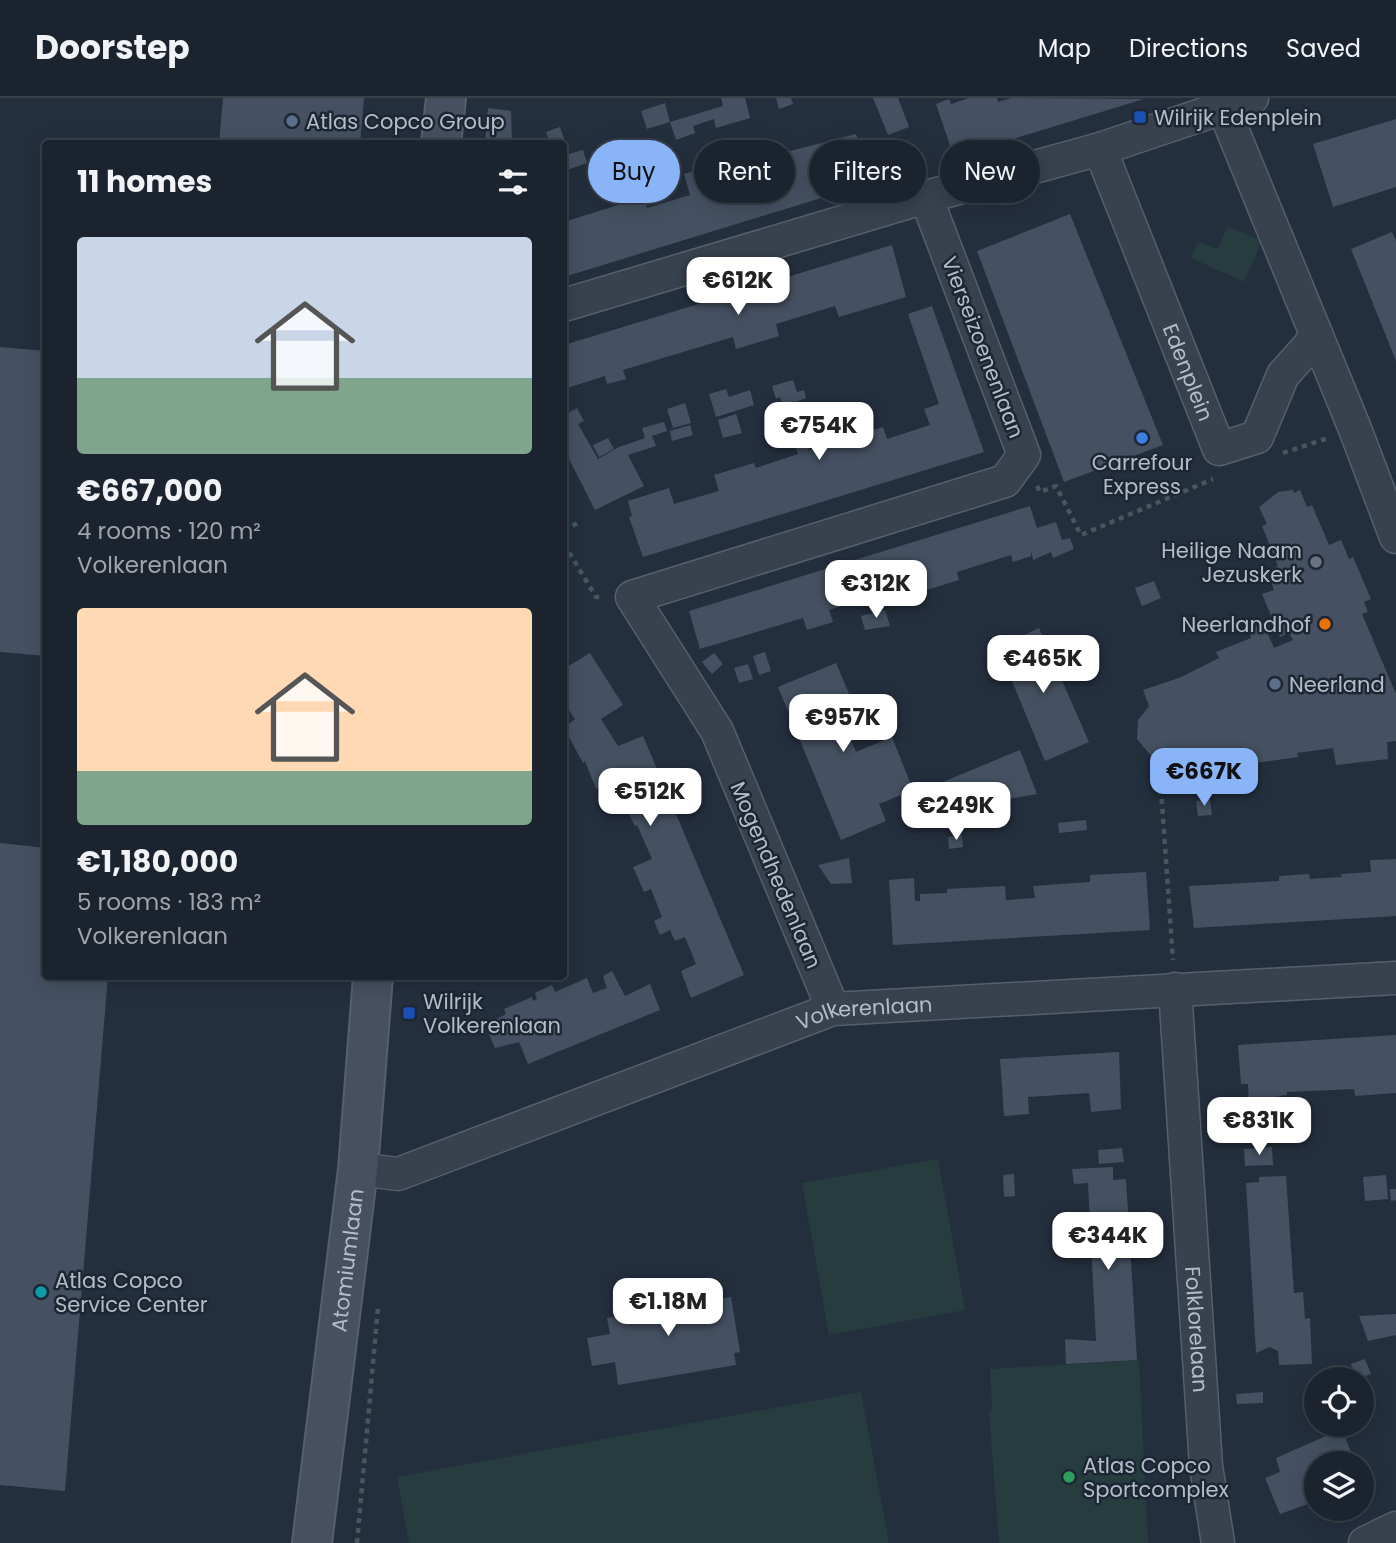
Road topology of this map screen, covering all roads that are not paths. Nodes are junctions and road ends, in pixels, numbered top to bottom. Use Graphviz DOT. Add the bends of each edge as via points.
graph roads {
  1 [pos="446,98"];
  2 [pos="1238,102"];
  3 [pos="442,140"];
  4 [pos="1100,149"];
  5 [pos="926,197"];
  6 [pos="906,203"];
  7 [pos="567,304"];
  8 [pos="1317,337"];
  9 [pos="1396,537"];
  10 [pos="632,597"];
  11 [pos="1396,978"];
  12 [pos="373,980"];
  13 [pos="1175,989"];
  14 [pos="833,1009"];
  15 [pos="358,1169"];
  16 [pos="1396,1528"];
  17 [pos="312,1543"];
  18 [pos="1218,1543"];
  19 [pos="1365,1543"];
  1 -- 3 [label="street"];
  2 -- 4 [label="street"];
  2 -- 8 [label="street"];
  4 -- 5 [label="street"];
  4 -- 8 [label="street, Edenplein" via="1219,449 1257,437 1283,375"];
  5 -- 10 [label="street, Vierseizoenenlaan" via="1024,455 1005,481"];
  6 -- 7 [label="street"];
  8 -- 9 [label="street"];
  10 -- 14 [label="street, Mogendhedenlaan" via="717,731"];
  11 -- 13 [label="street, Volkerenlaan"];
  12 -- 15 [label="street, Atomiumlaan"];
  13 -- 14 [label="street, Volkerenlaan"];
  13 -- 18 [label="street, Folklorelaan" via="1206,1466"];
  14 -- 15 [label="street, Volkerenlaan" via="398,1174"];
  15 -- 17 [label="street, Atomiumlaan"];
  16 -- 19 [label="street"];
}
